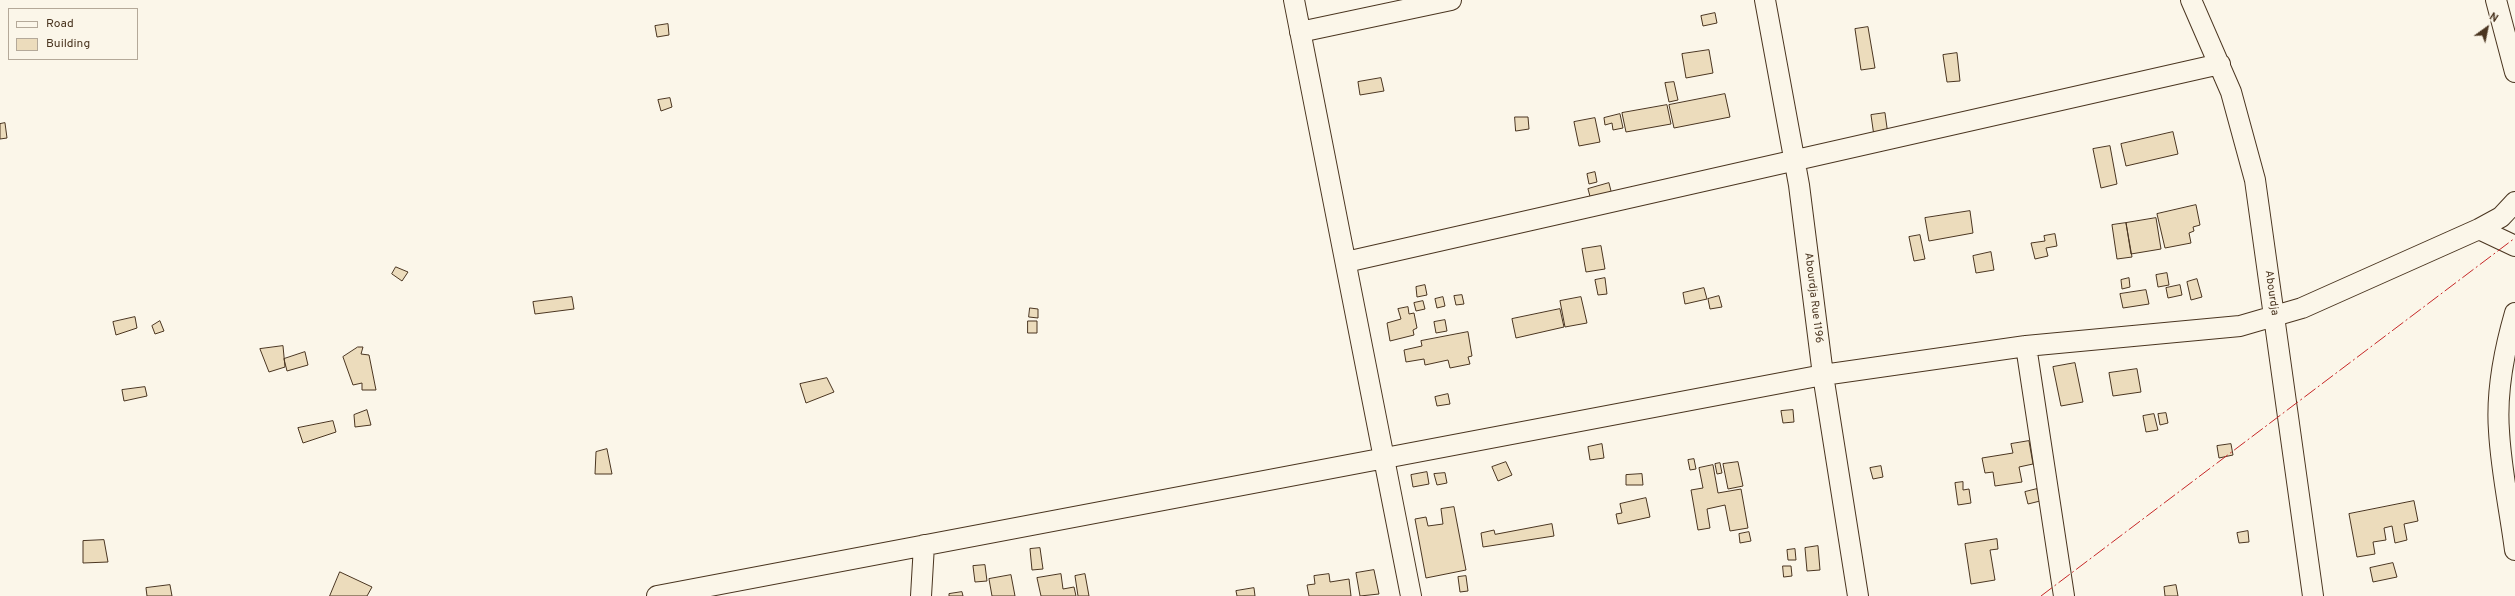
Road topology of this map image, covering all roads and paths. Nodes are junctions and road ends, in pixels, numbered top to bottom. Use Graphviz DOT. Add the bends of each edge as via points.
graph roads {
  1 [pos="1294,0"];
  2 [pos="1451,0"];
  3 [pos="1765,0"];
  4 [pos="2191,0"];
  5 [pos="2496,0"];
  6 [pos="1300,32"];
  7 [pos="2220,64"];
  8 [pos="2515,72"];
  9 [pos="1795,160"];
  10 [pos="2515,202"];
  11 [pos="2479,229"];
  12 [pos="2515,246"];
  13 [pos="1346,262"];
  14 [pos="2515,313"];
  15 [pos="2274,318"];
  16 [pos="2026,346"];
  17 [pos="1823,375"];
  18 [pos="1385,456"];
  19 [pos="924,545"];
  20 [pos="2515,550"];
  21 [pos="657,596"];
  22 [pos="921,596"];
  23 [pos="1411,596"];
  24 [pos="1858,596"];
  25 [pos="2064,596"];
  26 [pos="2313,596"];
  1 -- 6 [label="street"];
  2 -- 6 [label="street"];
  3 -- 9 [label="street, Abourdja Rue 1196"];
  4 -- 7 [label="street, Abourdja"];
  5 -- 8 [label="street"];
  6 -- 13 [label="street"];
  7 -- 9 [label="street"];
  7 -- 15 [label="street, Abourdja" via="2240,121 2255,180"];
  9 -- 13 [label="street"];
  9 -- 17 [label="street, Abourdja Rue 1196"];
  10 -- 11 [label="street" via="2501,217"];
  11 -- 12 [label="street"];
  11 -- 15 [label="street"];
  13 -- 18 [label="street"];
  14 -- 20 [label="street" via="2504,360 2498,408"];
  15 -- 16 [label="street" via="2240,326"];
  15 -- 26 [label="street, Abourdja"];
  16 -- 17 [label="street"];
  16 -- 25 [label="street"];
  17 -- 18 [label="street"];
  17 -- 24 [label="street, Abourdja Rue 1196"];
  18 -- 19 [label="street"];
  18 -- 23 [label="street"];
  19 -- 21 [label="street"];
  19 -- 22 [label="street"];
}
